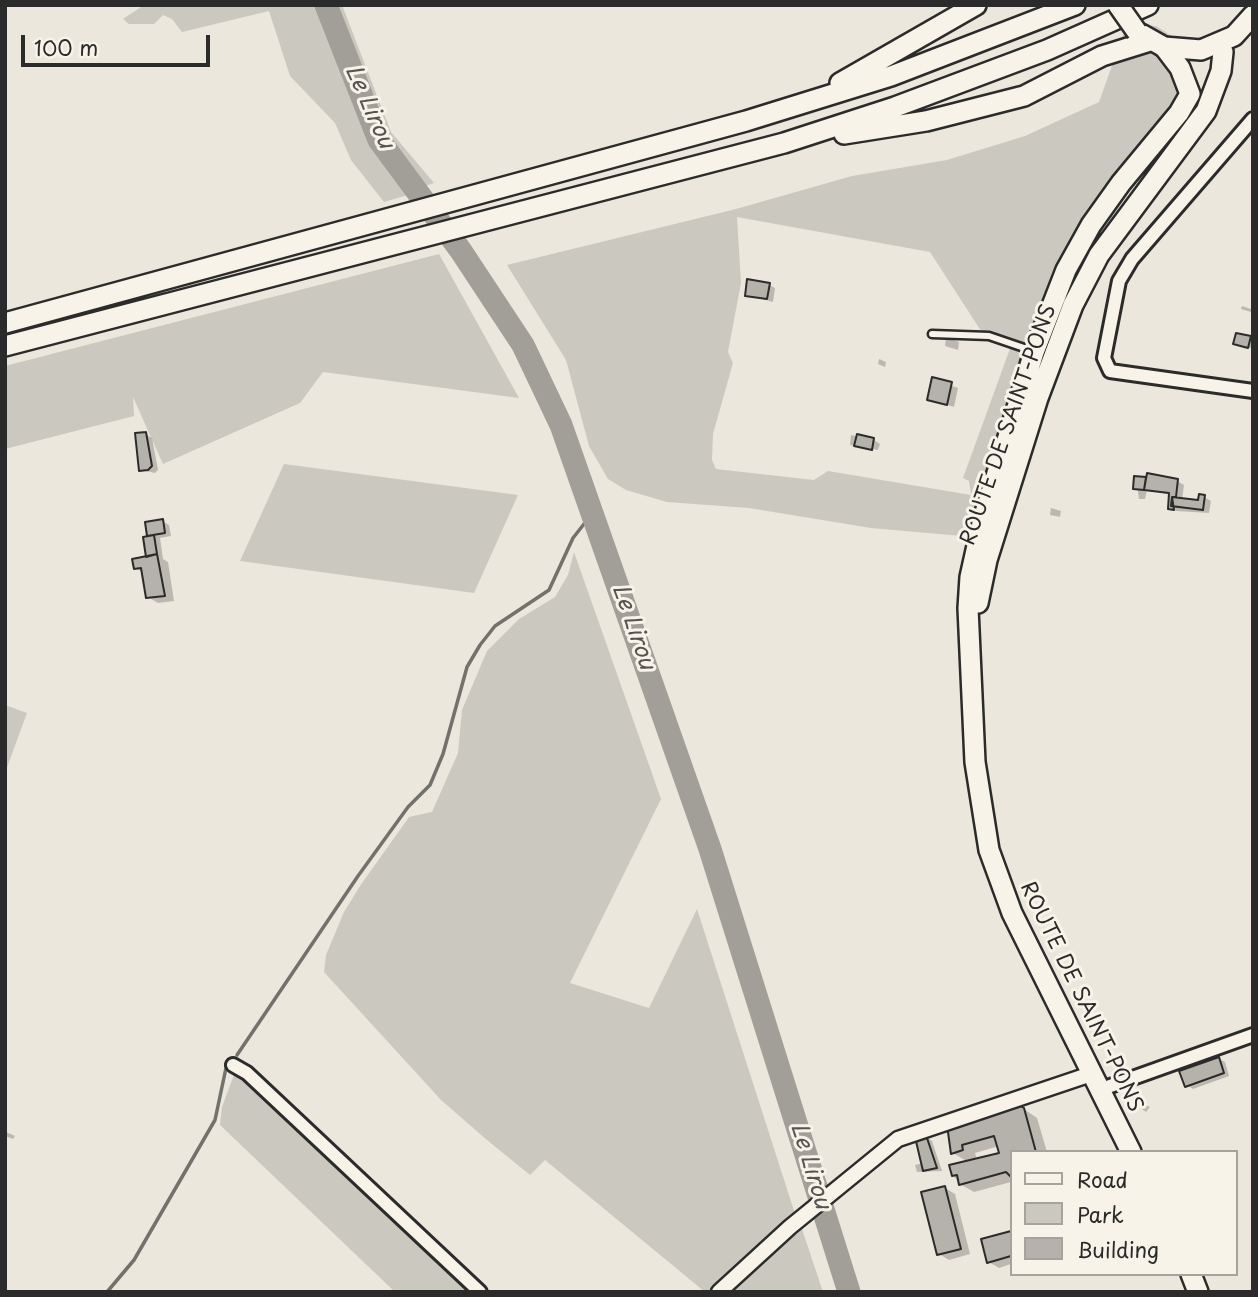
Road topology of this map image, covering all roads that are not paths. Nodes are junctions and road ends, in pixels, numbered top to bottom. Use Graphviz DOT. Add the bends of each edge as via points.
graph roads {
  1 [pos="976,5"];
  2 [pos="1074,5"];
  3 [pos="1118,5"];
  4 [pos="1148,5"];
  5 [pos="1251,20"];
  6 [pos="1150,40"];
  7 [pos="1219,45"];
  8 [pos="1253,119"];
  9 [pos="746,121"];
  10 [pos="784,144"];
  11 [pos="5,323"];
  12 [pos="932,334"];
  13 [pos="5,346"];
  14 [pos="1034,352"];
  15 [pos="1253,391"];
  16 [pos="969,653"];
  17 [pos="1253,1035"];
  18 [pos="233,1065"];
  19 [pos="1095,1082"];
  20 [pos="1130,1150"];
  21 [pos="480,1292"];
  22 [pos="719,1292"];
  1 -- 9 [label="main road" via="829,90"];
  2 -- 9 [label="main road" via="891,76"];
  3 -- 6 [label="main road, bridge"];
  4 -- 10 [label="main road" via="1047,50"];
  5 -- 7 [label="main road"];
  6 -- 7 [label="main road" via="1201,50"];
  6 -- 10 [label="main road" via="1102,56 1024,96 926,121"];
  6 -- 14 [label="main road, ROUTE DE SAINT-PONS" via="1180,68 1190,94 1091,225 1066,270"];
  7 -- 16 [label="main road, ROUTE DE SAINT-PONS" via="1222,71 1206,111 1099,255 1073,305 987,560"];
  8 -- 15 [label="street" via="1132,259 1119,281 1104,358 1110,370"];
  9 -- 11 [label="main road"];
  10 -- 13 [label="main road"];
  12 -- 14 [label="lane" via="989,336"];
  14 -- 16 [label="main road, ROUTE DE SAINT-PONS" via="970,577"];
  16 -- 19 [label="main road, ROUTE DE SAINT-PONS" via="975,762 989,850 1012,913"];
  17 -- 19 [label="street"];
  18 -- 21 [label="street" via="247,1073"];
  19 -- 20 [label="main road, ROUTE DE SAINT-PONS"];
  19 -- 22 [label="street" via="898,1139 849,1176"];
}
